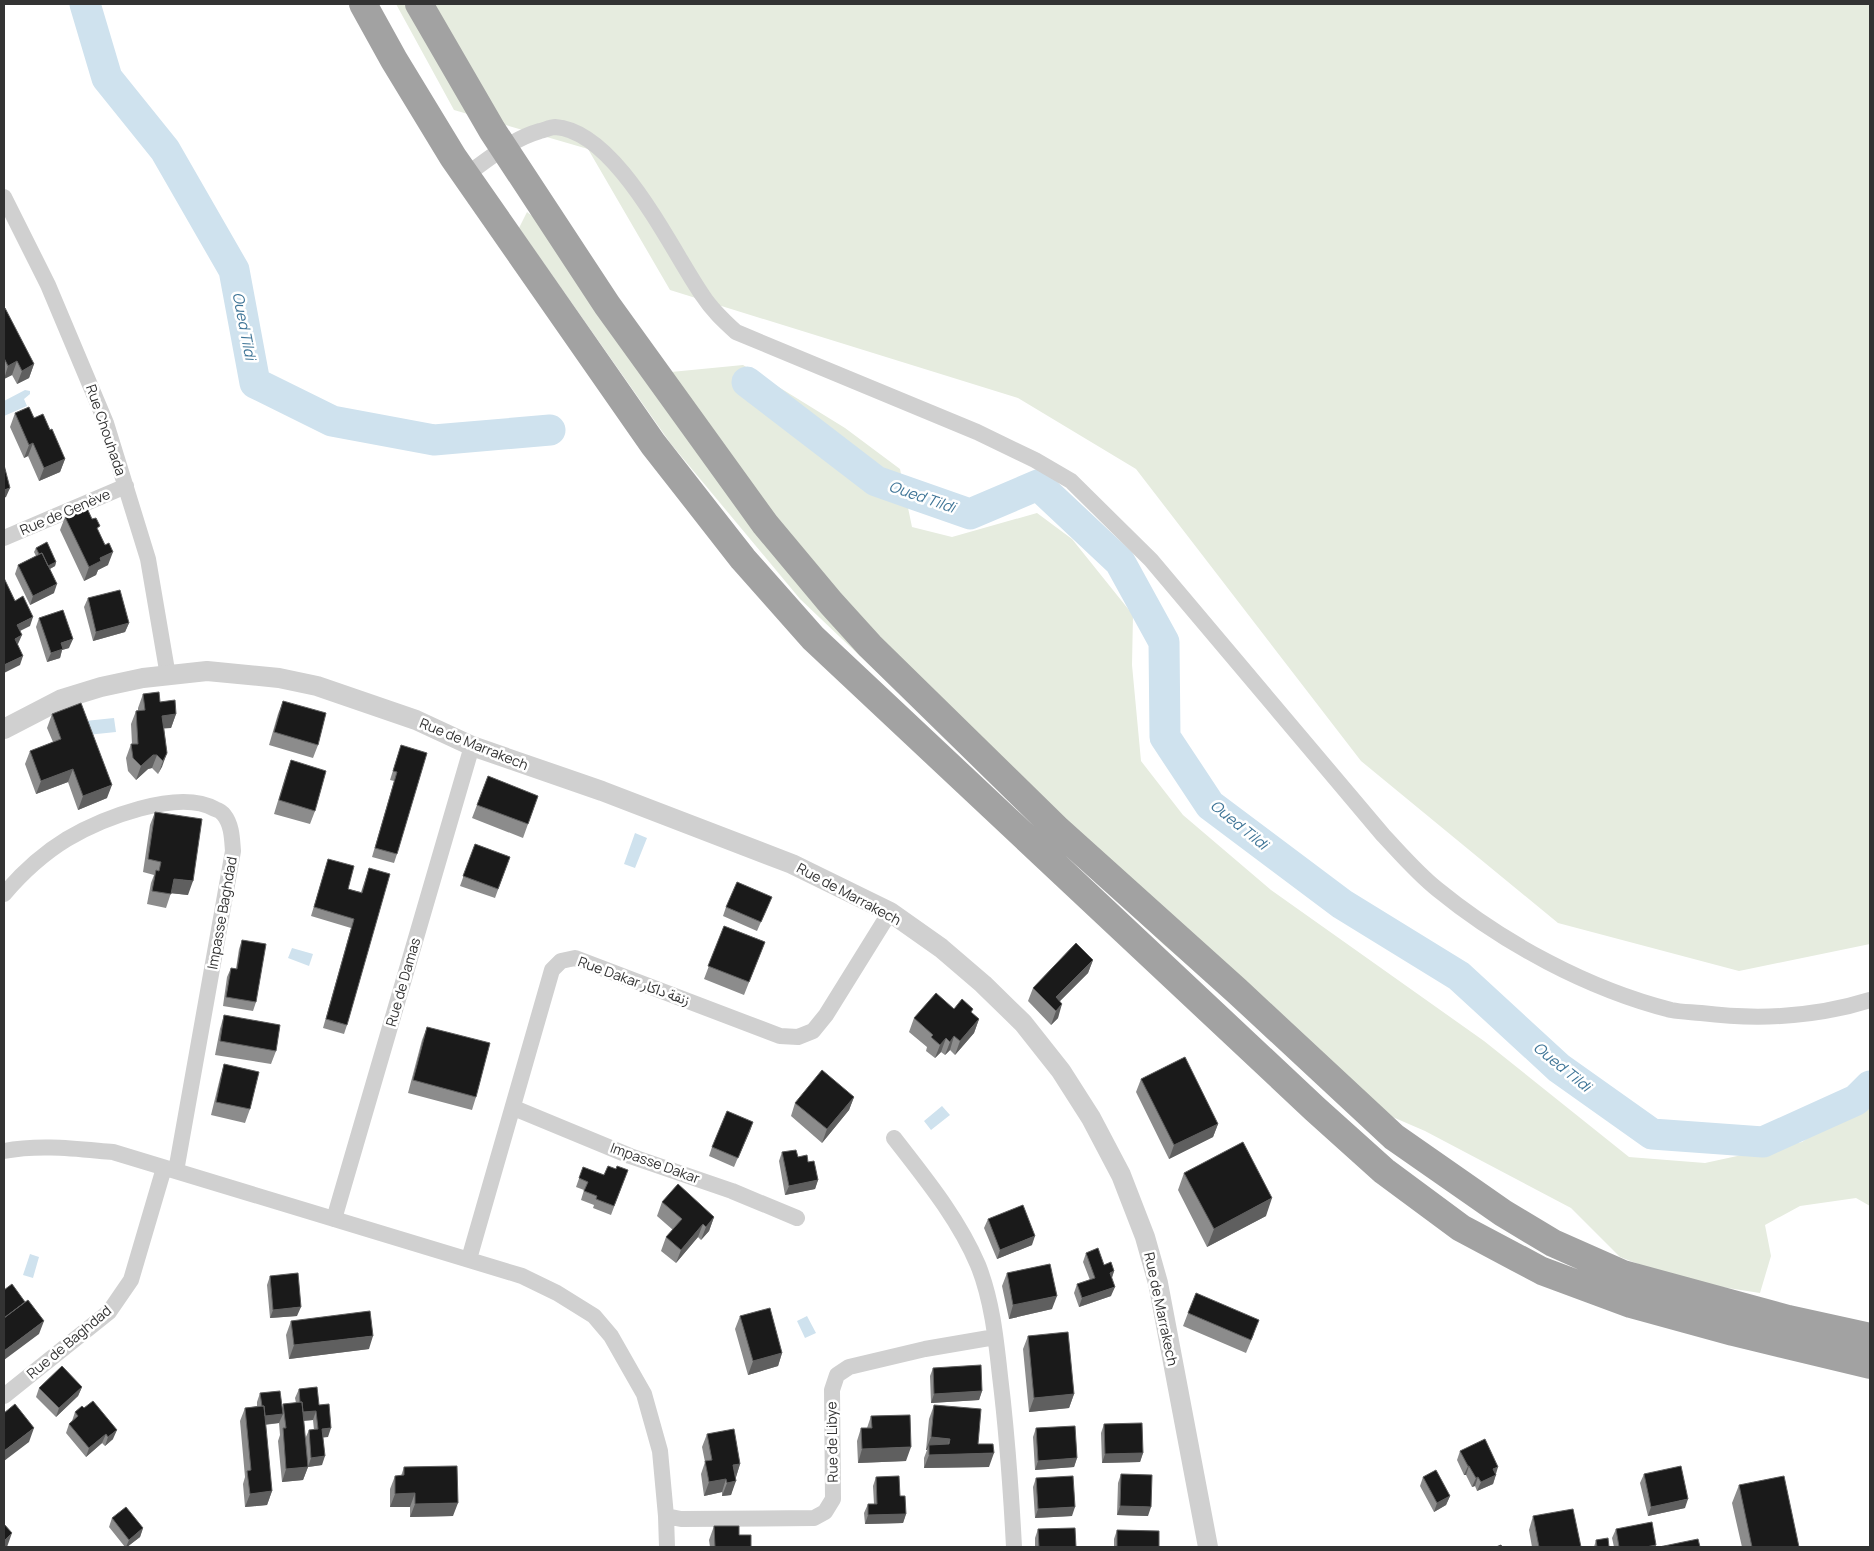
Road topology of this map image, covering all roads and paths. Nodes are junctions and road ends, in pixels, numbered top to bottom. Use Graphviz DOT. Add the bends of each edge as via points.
graph roads {
  1 [pos="363,4"];
  2 [pos="419,4"];
  3 [pos="504,148"];
  4 [pos="466,175"];
  5 [pos="4,197"];
  6 [pos="126,486"];
  7 [pos="4,538"];
  8 [pos="168,676"];
  9 [pos="4,728"];
  10 [pos="472,746"];
  11 [pos="4,894"];
  12 [pos="890,912"];
  13 [pos="1870,1000"];
  14 [pos="514,1108"];
  15 [pos="894,1138"];
  16 [pos="4,1151"];
  17 [pos="170,1170"];
  18 [pos="797,1218"];
  19 [pos="334,1219"];
  20 [pos="469,1259"];
  21 [pos="995,1336"];
  22 [pos="1870,1337"];
  23 [pos="1870,1365"];
  24 [pos="4,1396"];
  25 [pos="666,1516"];
  26 [pos="667,1547"];
  27 [pos="1014,1547"];
  28 [pos="1208,1547"];
  1 -- 4 [label="highway"];
  2 -- 3 [label="highway"];
  3 -- 4 [label="street"];
  3 -- 13 [label="street" via="524,136 554,127 578,132 605,152 626,177 703,297 736,332 977,432 1071,481 1150,560 1414,868 1458,906 1509,940 1560,970 1672,1010 1725,1016 1788,1015"];
  3 -- 22 [label="highway" via="607,305 766,524 831,603 870,646 1058,830 1394,1137 1503,1213 1545,1238 1623,1274 1788,1319"];
  4 -- 23 [label="highway" via="653,444 743,559 813,638 1384,1171 1461,1228 1542,1271 1631,1304"];
  5 -- 6 [label="street, Rue Chouhada" via="48,285 81,362 106,423"];
  6 -- 7 [label="street, Rue de Genève"];
  6 -- 8 [label="street, Rue Chouhada" via="148,558"];
  8 -- 9 [label="street, Rue de Marrakech" via="101,687 62,700"];
  8 -- 10 [label="street, Rue de Marrakech" via="207,671 279,678 317,686 416,720"];
  10 -- 12 [label="street, Rue de Marrakech" via="602,791 792,864"];
  10 -- 19 [label="street, Rue de Damas"];
  11 -- 17 [label="street, Impasse Baghdad" via="38,860 67,840 130,811 187,802 206,803 224,813 233,852"];
  12 -- 14 [label="street, Rue Dakar زنقة داكار" via="826,1015 813,1031 798,1037 780,1036 575,958 561,961 552,970"];
  12 -- 28 [label="street, Rue de Marrakech" via="941,948 1022,1023 1066,1079 1121,1175 1145,1237 1158,1283"];
  14 -- 18 [label="street, Impasse Dakar" via="630,1156 732,1191"];
  14 -- 20 [label="street, Rue Dakar زنقة داكار"];
  15 -- 21 [label="street" via="940,1197 962,1232 987,1290"];
  16 -- 17 [label="street" via="62,1147 113,1152"];
  17 -- 19 [label="street"];
  17 -- 24 [label="street, Rue de Baghdad" via="131,1280 122,1295 109,1312"];
  19 -- 20 [label="street"];
  20 -- 25 [label="street" via="522,1276 557,1293 594,1316 611,1336 644,1394 660,1451"];
  21 -- 25 [label="street, Rue de Libye" via="849,1367 837,1375 832,1390 833,1500 826,1512 814,1518 681,1519"];
  21 -- 27 [label="street" via="1007,1434"];
  25 -- 26 [label="street"];
}
